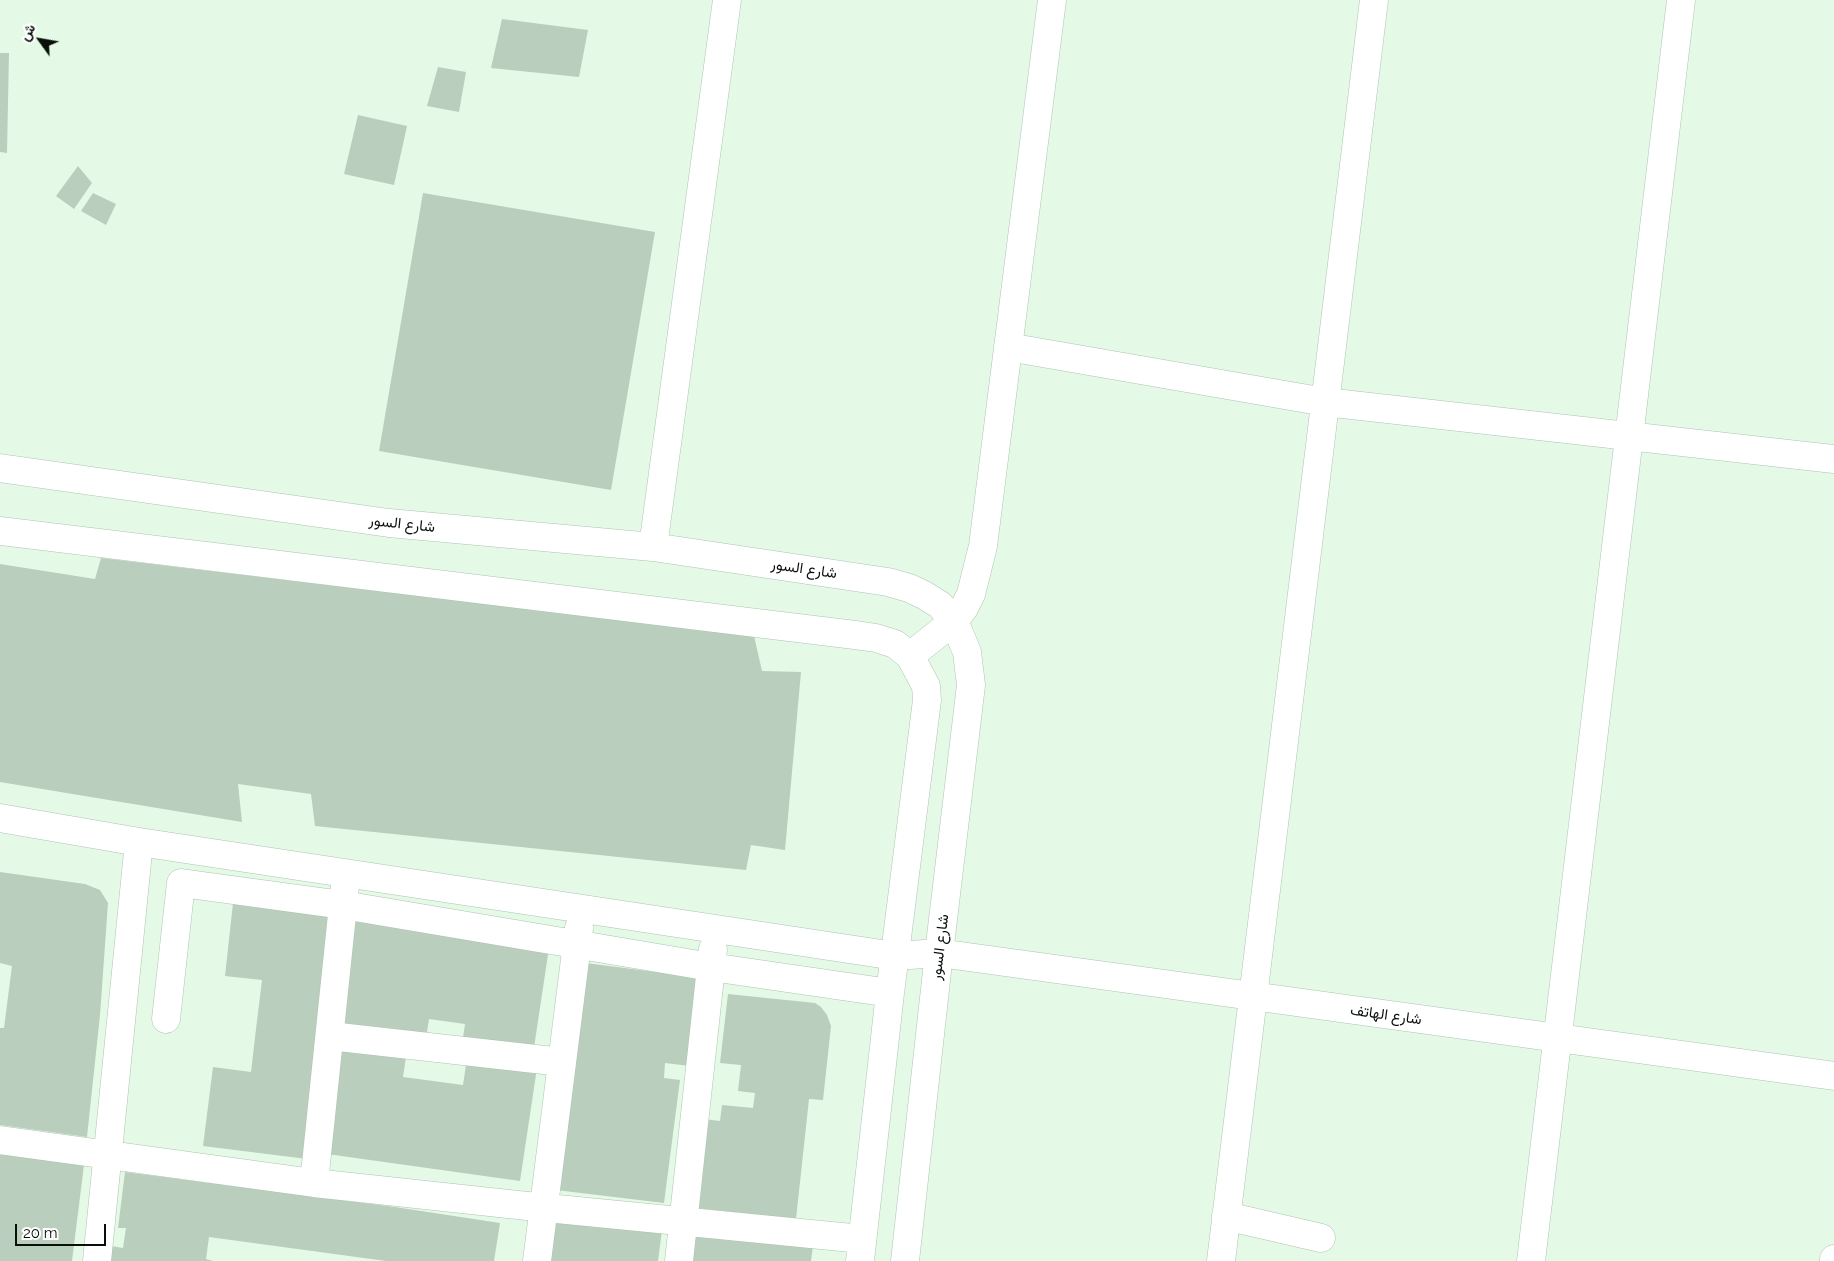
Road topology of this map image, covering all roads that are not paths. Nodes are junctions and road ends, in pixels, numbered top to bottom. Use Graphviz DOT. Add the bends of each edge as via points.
graph roads {
  1 [pos="727,0"];
  2 [pos="1052,0"];
  3 [pos="1374,0"];
  4 [pos="1681,0"];
  5 [pos="1008,346"];
  6 [pos="1325,402"];
  7 [pos="1629,436"];
  8 [pos="1834,459"];
  9 [pos="0,468"];
  10 [pos="0,531"];
  11 [pos="653,547"];
  12 [pos="954,621"];
  13 [pos="910,656"];
  14 [pos="0,821"];
  15 [pos="139,842"];
  16 [pos="346,874"];
  17 [pos="343,905"];
  18 [pos="582,909"];
  19 [pos="715,929"];
  20 [pos="577,945"];
  21 [pos="939,953"];
  22 [pos="895,956"];
  23 [pos="711,967"];
  24 [pos="890,992"];
  25 [pos="1253,996"];
  26 [pos="166,1019"];
  27 [pos="330,1036"];
  28 [pos="1557,1038"];
  29 [pos="562,1062"];
  30 [pos="1834,1076"];
  31 [pos="0,1140"];
  32 [pos="108,1155"];
  33 [pos="314,1183"];
  34 [pos="544,1207"];
  35 [pos="1226,1216"];
  36 [pos="684,1221"];
  37 [pos="1322,1238"];
  38 [pos="861,1250"];
  39 [pos="97,1261"];
  40 [pos="537,1261"];
  41 [pos="679,1261"];
  42 [pos="905,1261"];
  43 [pos="1220,1261"];
  44 [pos="1531,1261"];
  1 -- 11 [label="street"];
  2 -- 5 [label="street"];
  3 -- 6 [label="street"];
  4 -- 7 [label="street"];
  5 -- 6 [label="street"];
  5 -- 12 [label="street" via="983,546 971,594"];
  6 -- 7 [label="street"];
  6 -- 25 [label="street"];
  7 -- 8 [label="street"];
  7 -- 28 [label="street"];
  9 -- 11 [label="street, شارع السور" via="389,523"];
  10 -- 13 [label="street" via="862,636 895,644"];
  11 -- 12 [label="street, شارع السور" via="888,582 924,594 940,605"];
  12 -- 13 [label="street"];
  12 -- 21 [label="street, شارع السور" via="967,652 971,685"];
  13 -- 22 [label="street" via="926,686 927,700"];
  14 -- 15 [label="street, شارع الهاتف"];
  15 -- 16 [label="street, شارع الهاتف"];
  15 -- 32 [label="street"];
  16 -- 17 [label="street"];
  16 -- 18 [label="street, شارع الهاتف"];
  17 -- 20 [label="street"];
  17 -- 26 [label="street" via="181,883"];
  17 -- 27 [label="street"];
  18 -- 19 [label="street, شارع الهاتف"];
  18 -- 20 [label="street"];
  19 -- 22 [label="street, شارع الهاتف"];
  19 -- 23 [label="street"];
  20 -- 23 [label="street"];
  20 -- 29 [label="street"];
  21 -- 22 [label="street, شارع الهاتف"];
  21 -- 25 [label="street, شارع الهاتف"];
  21 -- 42 [label="street, شارع السور"];
  22 -- 24 [label="street"];
  23 -- 24 [label="street"];
  23 -- 36 [label="street"];
  24 -- 38 [label="street"];
  25 -- 28 [label="street, شارع الهاتف"];
  25 -- 35 [label="street"];
  27 -- 29 [label="street"];
  27 -- 33 [label="street"];
  28 -- 30 [label="street, شارع الهاتف"];
  28 -- 44 [label="street"];
  29 -- 34 [label="street"];
  31 -- 32 [label="street"];
  32 -- 33 [label="street"];
  32 -- 39 [label="street"];
  33 -- 34 [label="street"];
  34 -- 36 [label="street"];
  34 -- 40 [label="street"];
  35 -- 37 [label="street"];
  35 -- 43 [label="street"];
  36 -- 38 [label="street"];
  36 -- 41 [label="street"];
}
